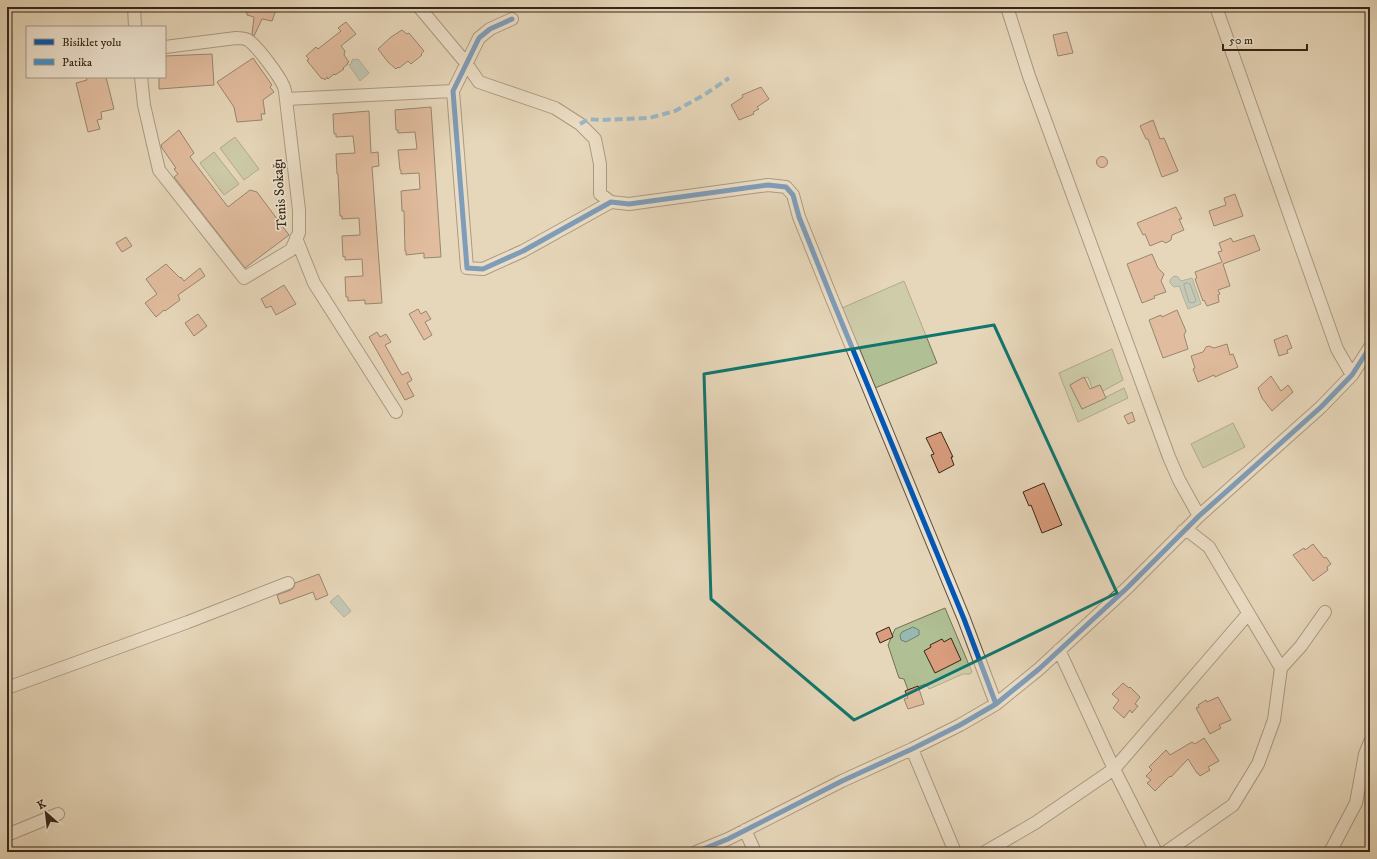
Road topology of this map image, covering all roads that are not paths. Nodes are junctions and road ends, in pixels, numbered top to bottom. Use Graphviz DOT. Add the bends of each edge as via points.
graph roads {
  1 [pos="134,7"];
  2 [pos="420,7"];
  3 [pos="1007,7"];
  4 [pos="1216,7"];
  5 [pos="512,19"];
  6 [pos="136,26"];
  7 [pos="166,47"];
  8 [pos="466,63"];
  9 [pos="141,78"];
  10 [pos="453,91"];
  11 [pos="286,99"];
  12 [pos="611,202"];
  13 [pos="296,238"];
  14 [pos="1370,347"];
  15 [pos="1352,375"];
  16 [pos="396,412"];
  17 [pos="1199,516"];
  18 [pos="1184,531"];
  19 [pos="288,583"];
  20 [pos="1325,612"];
  21 [pos="1248,614"];
  22 [pos="1059,650"];
  23 [pos="1281,668"];
  24 [pos="7,688"];
  25 [pos="996,704"];
  26 [pos="1370,742"];
  27 [pos="912,749"];
  28 [pos="1114,769"];
  29 [pos="58,814"];
  30 [pos="745,830"];
  31 [pos="7,834"];
  32 [pos="696,852"];
  33 [pos="755,852"];
  34 [pos="955,852"];
  35 [pos="985,852"];
  36 [pos="1156,852"];
  37 [pos="1166,852"];
  38 [pos="1330,852"];
  1 -- 6 [label="street"];
  2 -- 8 [label="street"];
  3 -- 17 [label="street" via="1029,76 1169,458"];
  4 -- 15 [label="street" via="1337,349"];
  5 -- 8 [label="street" via="490,29 479,38"];
  7 -- 11 [label="street, Tenis Sokağı" via="245,39 252,43 282,81"];
  8 -- 10 [label="street"];
  8 -- 12 [label="street" via="479,82 555,108 580,124 595,139 600,164 600,194"];
  9 -- 13 [label="street, Tenis Sokağı" via="144,105 160,170 244,278 291,250"];
  10 -- 11 [label="street"];
  10 -- 12 [label="street" via="467,268 483,269 523,251"];
  11 -- 13 [label="street, Tenis Sokağı" via="299,210 299,233"];
  12 -- 25 [label="street" via="629,204 768,185 786,188 793,195 799,217 964,619"];
  13 -- 16 [label="street" via="314,283"];
  14 -- 15 [label="street"];
  15 -- 17 [label="street" via="1321,407"];
  17 -- 18 [label="street"];
  18 -- 21 [label="street" via="1191,533 1209,547"];
  18 -- 22 [label="street"];
  19 -- 24 [label="street"];
  20 -- 23 [label="street" via="1301,646"];
  21 -- 23 [label="street"];
  21 -- 28 [label="street"];
  22 -- 25 [label="street"];
  22 -- 28 [label="street"];
  23 -- 37 [label="street" via="1274,720 1258,764 1233,805"];
  25 -- 27 [label="street"];
  26 -- 38 [label="street" via="1365,754 1356,803"];
  27 -- 30 [label="street"];
  27 -- 34 [label="street"];
  28 -- 35 [label="street" via="1035,823"];
  28 -- 36 [label="street"];
  29 -- 31 [label="street"];
  30 -- 32 [label="street"];
  30 -- 33 [label="street"];
}
